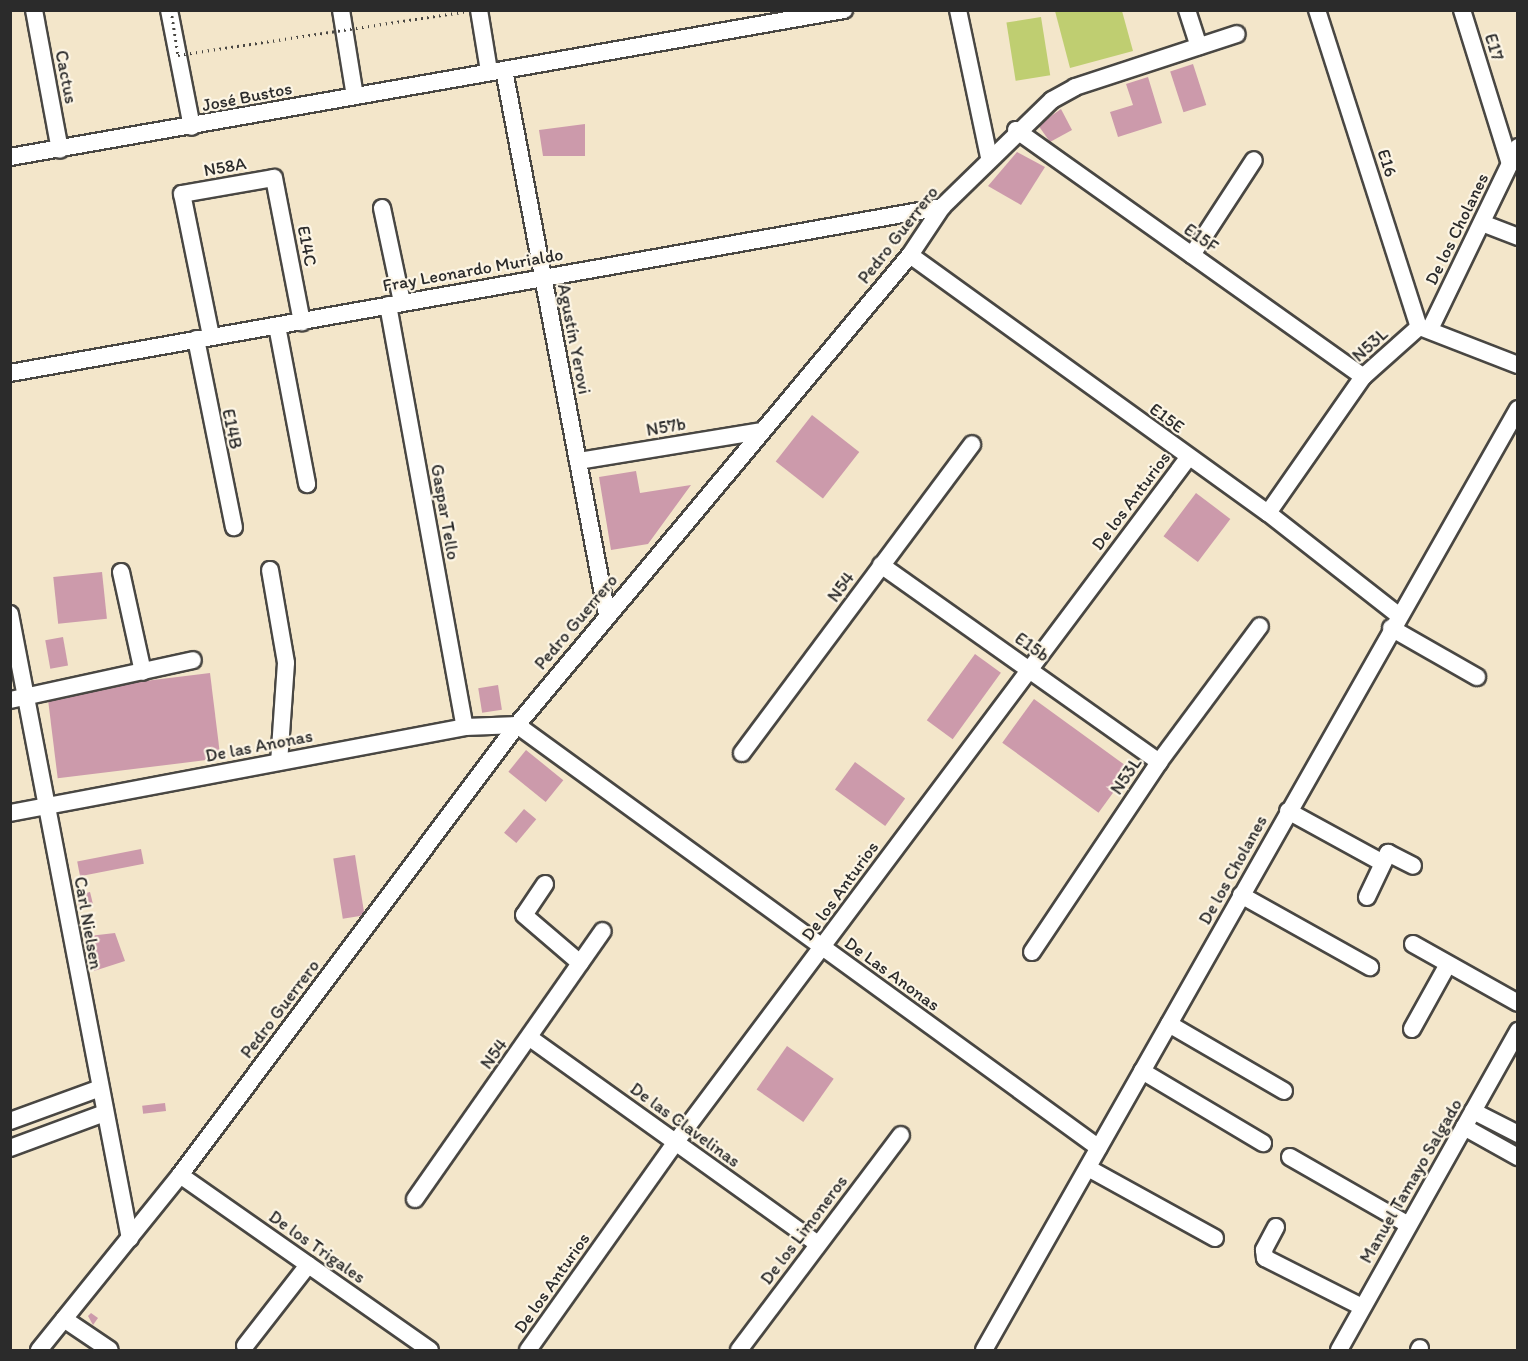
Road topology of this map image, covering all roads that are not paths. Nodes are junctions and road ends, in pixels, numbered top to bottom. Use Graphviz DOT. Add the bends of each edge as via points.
graph roads {
  1 [pos="34,10"];
  2 [pos="170,10"];
  3 [pos="341,10"];
  4 [pos="478,10"];
  5 [pos="844,10"];
  6 [pos="958,10"];
  7 [pos="1187,10"];
  8 [pos="1317,10"];
  9 [pos="1462,10"];
  10 [pos="1237,34"];
  11 [pos="1199,46"];
  12 [pos="497,71"];
  13 [pos="355,96"];
  14 [pos="192,127"];
  15 [pos="1016,130"];
  16 [pos="1518,147"];
  17 [pos="60,150"];
  18 [pos="10,157"];
  19 [pos="989,157"];
  20 [pos="1254,160"];
  21 [pos="1510,164"];
  22 [pos="274,178"];
  23 [pos="182,194"];
  24 [pos="942,207"];
  25 [pos="382,208"];
  26 [pos="1482,223"];
  27 [pos="1518,237"];
  28 [pos="910,255"];
  29 [pos="1192,255"];
  30 [pos="543,277"];
  31 [pos="395,304"];
  32 [pos="302,322"];
  33 [pos="277,326"];
  34 [pos="1425,327"];
  35 [pos="203,338"];
  36 [pos="1518,365"];
  37 [pos="10,373"];
  38 [pos="1363,377"];
  39 [pos="1518,409"];
  40 [pos="761,430"];
  41 [pos="972,444"];
  42 [pos="1188,458"];
  43 [pos="578,461"];
  44 [pos="307,484"];
  45 [pos="1268,513"];
  46 [pos="234,527"];
  47 [pos="881,564"];
  48 [pos="270,570"];
  49 [pos="121,572"];
  50 [pos="10,614"];
  51 [pos="608,615"];
  52 [pos="1395,622"];
  53 [pos="1260,626"];
  54 [pos="193,660"];
  55 [pos="1028,668"];
  56 [pos="143,672"];
  57 [pos="1477,677"];
  58 [pos="18,698"];
  59 [pos="517,725"];
  60 [pos="465,727"];
  61 [pos="742,753"];
  62 [pos="279,762"];
  63 [pos="1159,762"];
  64 [pos="48,807"];
  65 [pos="1288,811"];
  66 [pos="10,813"];
  67 [pos="1383,863"];
  68 [pos="1413,866"];
  69 [pos="545,884"];
  70 [pos="1241,895"];
  71 [pos="1367,897"];
  72 [pos="603,931"];
  73 [pos="1413,944"];
  74 [pos="822,948"];
  75 [pos="1032,952"];
  76 [pos="580,963"];
  77 [pos="1448,964"];
  78 [pos="1370,967"];
  79 [pos="1518,1003"];
  80 [pos="1169,1024"];
  81 [pos="1412,1029"];
  82 [pos="1518,1031"];
  83 [pos="530,1038"];
  84 [pos="1142,1071"];
  85 [pos="98,1089"];
  86 [pos="1284,1091"];
  87 [pos="1473,1111"];
  88 [pos="102,1114"];
  89 [pos="10,1120"];
  90 [pos="1464,1127"];
  91 [pos="1518,1134"];
  92 [pos="901,1135"];
  93 [pos="675,1143"];
  94 [pos="1263,1143"];
  95 [pos="10,1148"];
  96 [pos="1099,1148"];
  97 [pos="1518,1156"];
  98 [pos="1290,1157"];
  99 [pos="1088,1168"];
  100 [pos="180,1175"];
  101 [pos="415,1199"];
  102 [pos="1407,1224"];
  103 [pos="1276,1227"];
  104 [pos="1215,1238"];
  105 [pos="130,1239"];
  106 [pos="818,1244"];
  107 [pos="308,1264"];
  108 [pos="1362,1307"];
  109 [pos="64,1319"];
  110 [pos="245,1346"];
  111 [pos="39,1350"];
  112 [pos="110,1350"];
  113 [pos="430,1350"];
  114 [pos="528,1350"];
  115 [pos="739,1350"];
  116 [pos="984,1350"];
  117 [pos="1338,1350"];
  1 -- 17 [label="street, Cactus"];
  2 -- 14 [label="street"];
  3 -- 13 [label="street"];
  4 -- 12 [label="street, Agustín Yerovi"];
  5 -- 12 [label="street, José Bustos"];
  6 -- 19 [label="street"];
  7 -- 11 [label="street"];
  8 -- 34 [label="street, E16"];
  9 -- 21 [label="street, E17"];
  10 -- 11 [label="street, Pedro Guerrero"];
  11 -- 15 [label="street, Pedro Guerrero" via="1075,87"];
  12 -- 13 [label="street, José Bustos"];
  12 -- 30 [label="street, Agustín Yerovi"];
  13 -- 14 [label="street, José Bustos"];
  14 -- 17 [label="street, José Bustos"];
  15 -- 19 [label="street, Pedro Guerrero"];
  15 -- 29 [label="street, E15F"];
  16 -- 21 [label="street, De los Cholanes"];
  17 -- 18 [label="street, José Bustos"];
  19 -- 24 [label="street, Pedro Guerrero"];
  20 -- 29 [label="street"];
  21 -- 26 [label="street, De los Cholanes"];
  22 -- 23 [label="street, N58A"];
  22 -- 32 [label="street, E14C"];
  23 -- 35 [label="street, E14B"];
  24 -- 28 [label="street, Pedro Guerrero"];
  24 -- 30 [label="street, Fray Leonardo Murialdo"];
  25 -- 31 [label="street, Gaspar Tello"];
  26 -- 27 [label="street"];
  26 -- 34 [label="street, De los Cholanes"];
  28 -- 40 [label="street, Pedro Guerrero"];
  28 -- 42 [label="street, E15E"];
  29 -- 38 [label="street, E15F"];
  30 -- 31 [label="street, Fray Leonardo Murialdo"];
  30 -- 43 [label="street, Agustín Yerovi"];
  31 -- 32 [label="street, Fray Leonardo Murialdo"];
  31 -- 60 [label="street, Gaspar Tello"];
  32 -- 33 [label="street, Fray Leonardo Murialdo"];
  33 -- 35 [label="street, Fray Leonardo Murialdo"];
  33 -- 44 [label="street"];
  34 -- 36 [label="street"];
  34 -- 38 [label="street, N53L"];
  35 -- 37 [label="street, Fray Leonardo Murialdo"];
  35 -- 46 [label="street, E14B"];
  38 -- 45 [label="street, N53L"];
  39 -- 52 [label="street, De los Cholanes"];
  40 -- 43 [label="street, N57b"];
  40 -- 51 [label="street, Pedro Guerrero"];
  41 -- 47 [label="street, N54"];
  42 -- 45 [label="street, E15E"];
  42 -- 55 [label="street, De los Anturios"];
  43 -- 51 [label="street, Agustín Yerovi"];
  45 -- 52 [label="street, E15E"];
  47 -- 55 [label="street, E15b"];
  47 -- 61 [label="street, N54"];
  48 -- 62 [label="street" via="286,663"];
  49 -- 56 [label="street"];
  50 -- 58 [label="street, Carl Nielsen"];
  51 -- 59 [label="street, Pedro Guerrero"];
  52 -- 57 [label="street, E15E"];
  52 -- 65 [label="street, De los Cholanes"];
  53 -- 63 [label="street, N53L"];
  54 -- 56 [label="street"];
  55 -- 63 [label="street, E15b"];
  55 -- 74 [label="street, De los Anturios"];
  56 -- 58 [label="street"];
  58 -- 64 [label="street, Carl Nielsen"];
  59 -- 60 [label="street, De las Anonas"];
  59 -- 74 [label="street, De Las Anonas"];
  59 -- 100 [label="street, Pedro Guerrero"];
  60 -- 62 [label="street, De las Anonas"];
  62 -- 64 [label="street, De las Anonas"];
  63 -- 75 [label="street, N53L"];
  64 -- 66 [label="street, De las Anonas"];
  64 -- 85 [label="street, Carl Nielsen"];
  65 -- 67 [label="street"];
  65 -- 70 [label="street, De los Cholanes"];
  67 -- 68 [label="street" via="1388,853"];
  67 -- 71 [label="street"];
  69 -- 76 [label="street" via="524,915"];
  70 -- 78 [label="street"];
  70 -- 80 [label="street, De los Cholanes"];
  72 -- 76 [label="street, N54"];
  73 -- 77 [label="street"];
  74 -- 93 [label="street, De los Anturios"];
  74 -- 96 [label="street, De Las Anonas"];
  76 -- 83 [label="street, N54"];
  77 -- 79 [label="street"];
  77 -- 81 [label="street"];
  80 -- 84 [label="street, De los Cholanes"];
  80 -- 86 [label="street"];
  82 -- 87 [label="street, Manuel Tamayo Salgado"];
  83 -- 93 [label="street, De las Clavelinas"];
  83 -- 101 [label="street, N54"];
  84 -- 94 [label="street"];
  84 -- 96 [label="street, De los Cholanes"];
  85 -- 88 [label="street, Carl Nielsen"];
  85 -- 89 [label="street"];
  87 -- 90 [label="street, Manuel Tamayo Salgado"];
  87 -- 91 [label="street"];
  88 -- 95 [label="street"];
  88 -- 105 [label="street, Carl Nielsen"];
  90 -- 97 [label="street"];
  90 -- 102 [label="street, Manuel Tamayo Salgado"];
  92 -- 106 [label="street, De los Limoneros"];
  93 -- 106 [label="street, De las Clavelinas"];
  93 -- 114 [label="street, De los Anturios"];
  96 -- 99 [label="street, De los Cholanes"];
  98 -- 102 [label="street"];
  99 -- 104 [label="street"];
  99 -- 116 [label="street, De los Cholanes"];
  100 -- 105 [label="street, Pedro Guerrero"];
  100 -- 107 [label="street, De los Trigales"];
  102 -- 108 [label="street, Manuel Tamayo Salgado"];
  103 -- 108 [label="street" via="1264,1250 1265,1258"];
  105 -- 109 [label="street, Pedro Guerrero"];
  106 -- 115 [label="street, De los Limoneros"];
  107 -- 110 [label="street"];
  107 -- 113 [label="street, De los Trigales"];
  108 -- 117 [label="street, Manuel Tamayo Salgado"];
  109 -- 111 [label="street, Pedro Guerrero"];
  109 -- 112 [label="street"];
}
